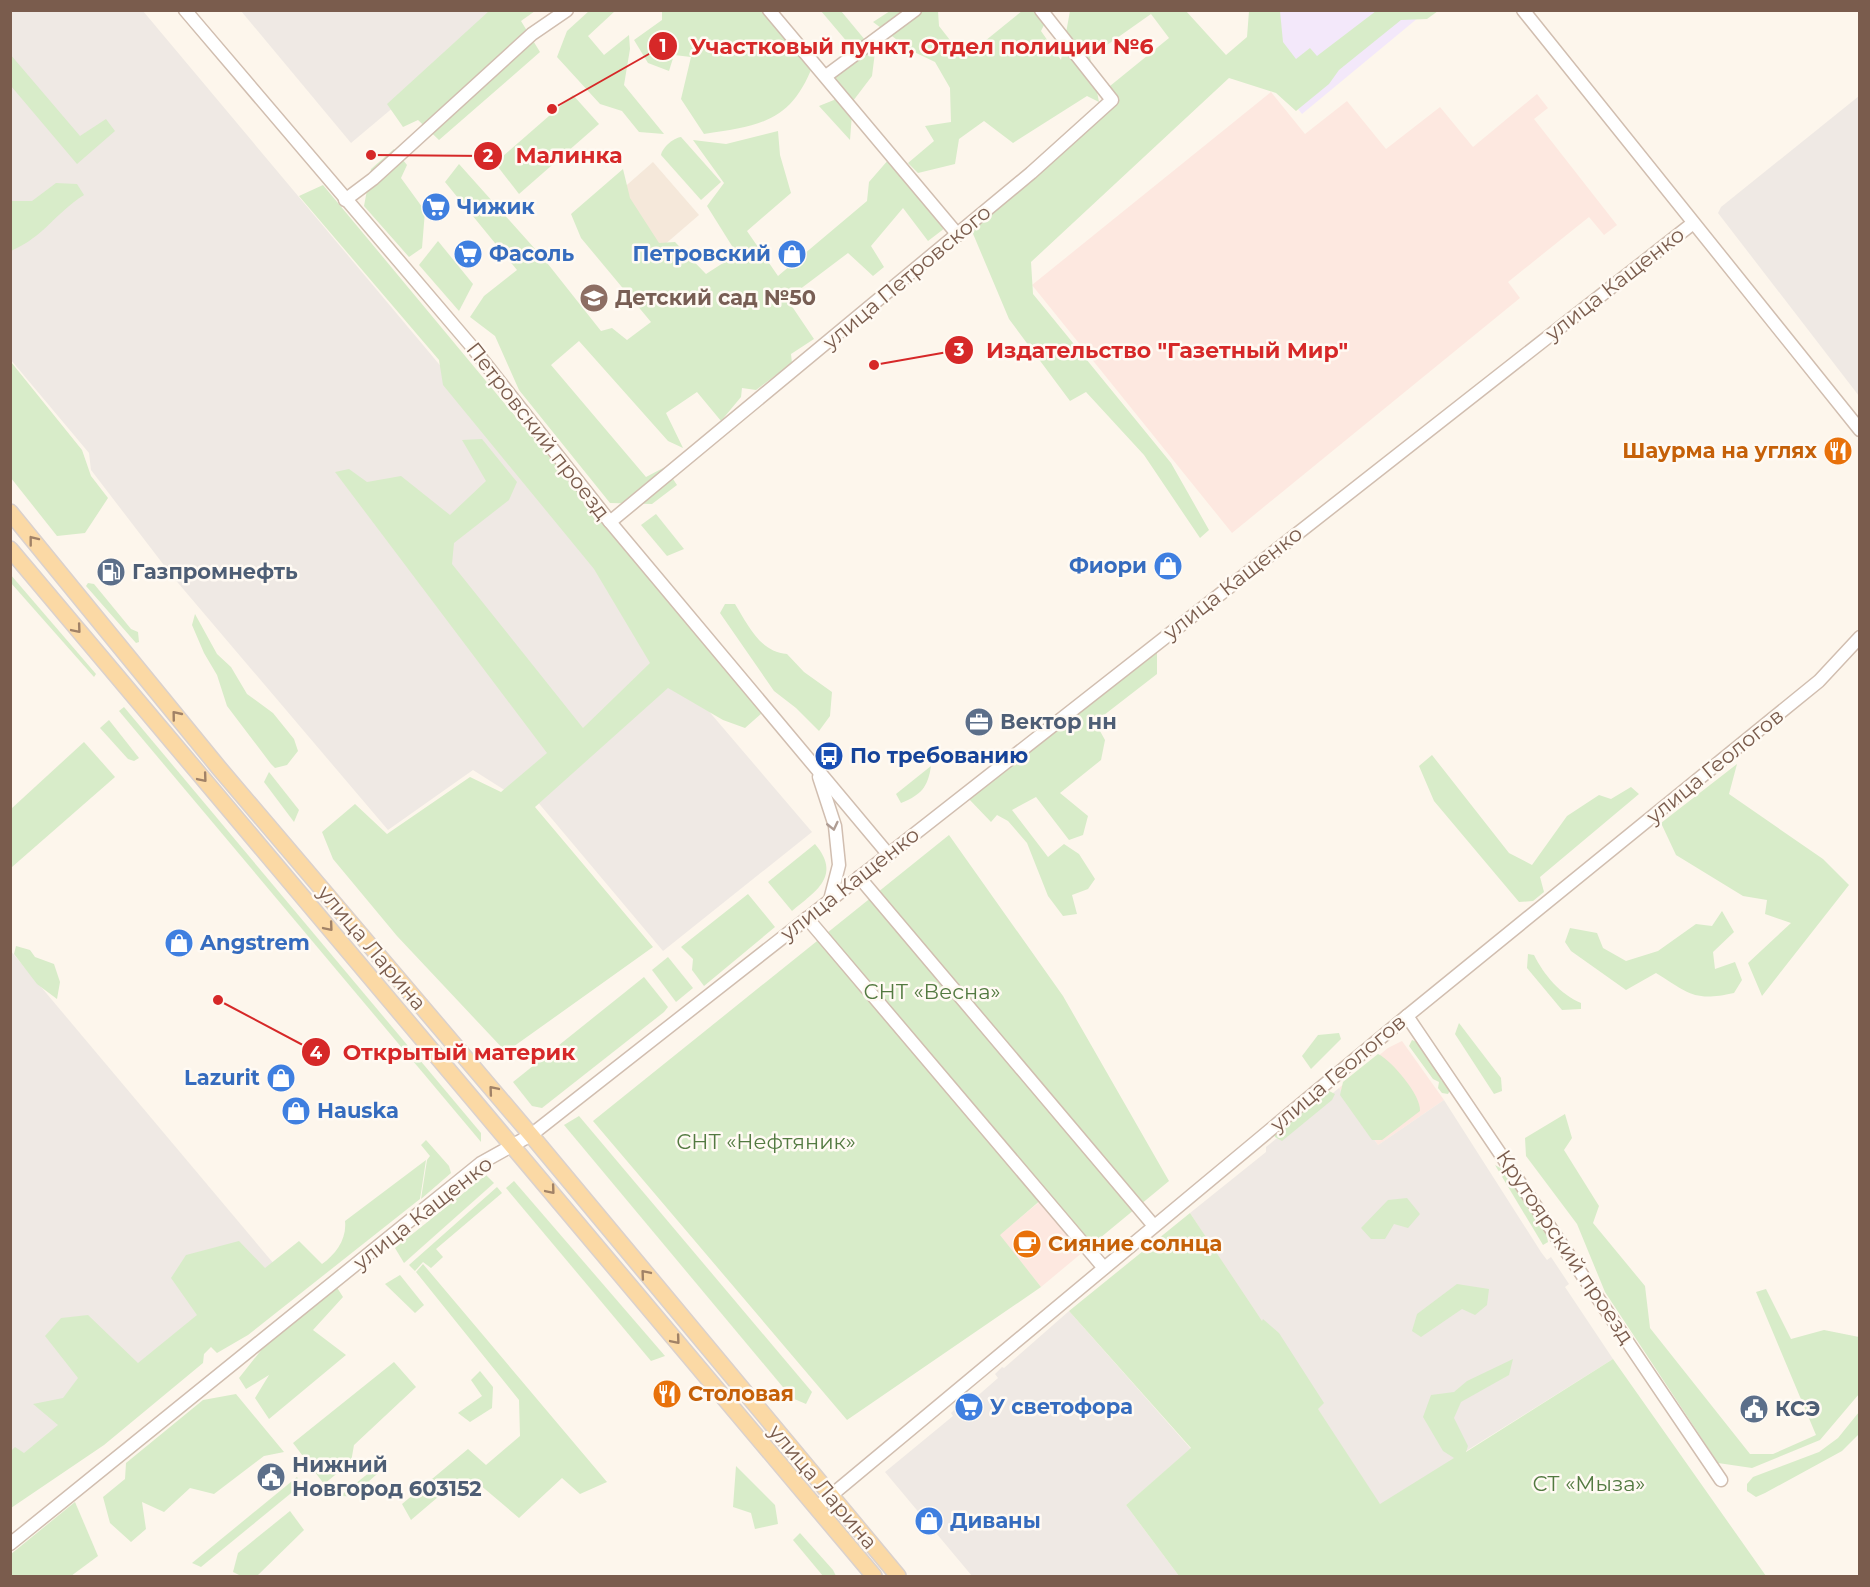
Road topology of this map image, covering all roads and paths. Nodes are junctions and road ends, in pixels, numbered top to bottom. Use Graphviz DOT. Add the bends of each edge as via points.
graph roads {
  1 [pos="185,10"];
  2 [pos="567,10"];
  3 [pos="769,10"];
  4 [pos="915,10"];
  5 [pos="1041,10"];
  6 [pos="1523,10"];
  7 [pos="826,76"];
  8 [pos="345,200"];
  9 [pos="1692,224"];
  10 [pos="958,235"];
  11 [pos="1860,430"];
  12 [pos="10,512"];
  13 [pos="610,522"];
  14 [pos="10,549"];
  15 [pos="1860,637"];
  16 [pos="816,770"];
  17 [pos="888,854"];
  18 [pos="859,877"];
  19 [pos="830,900"];
  20 [pos="807,918"];
  21 [pos="1407,1016"];
  22 [pos="531,1135"];
  23 [pos="513,1146"];
  24 [pos="1154,1226"];
  25 [pos="1104,1268"];
  26 [pos="1721,1480"];
  27 [pos="830,1496"];
  28 [pos="816,1508"];
  29 [pos="10,1544"];
  30 [pos="874,1576"];
  31 [pos="898,1576"];
  1 -- 8 [label="street, Петровский проезд"];
  2 -- 8 [label="street" via="532,34"];
  3 -- 7 [label="street"];
  4 -- 7 [label="street"];
  5 -- 10 [label="street, улица Петровского" via="1112,100"];
  6 -- 9 [label="street"];
  7 -- 10 [label="street"];
  8 -- 13 [label="street, Петровский проезд" via="473,348"];
  9 -- 11 [label="street"];
  9 -- 17 [label="street, улица Кащенко"];
  10 -- 13 [label="street, улица Петровского"];
  22 -- 12 [label="main road, улица Ларина, one-way" via="219,768"];
  13 -- 16 [label="street, Петровский проезд"];
  14 -- 23 [label="main road, улица Ларина, one-way"];
  15 -- 21 [label="street, улица Геологов" via="1819,681"];
  16 -- 17 [label="street, Петровский проезд"];
  16 -- 19 [label="street, one-way" via="835,826 839,865"];
  17 -- 18 [label="street, улица Кащенко"];
  18 -- 19 [label="street, улица Кащенко"];
  18 -- 24 [label="street"];
  19 -- 20 [label="street, улица Кащенко"];
  20 -- 22 [label="street, улица Кащенко"];
  20 -- 25 [label="street"];
  21 -- 24 [label="street, улица Геологов"];
  21 -- 26 [label="street, Крутоярский проезд"];
  22 -- 23 [label="street, улица Кащенко"];
  27 -- 22 [label="main road, улица Ларина, one-way"];
  23 -- 28 [label="main road, улица Ларина, one-way"];
  23 -- 29 [label="street, улица Кащенко" via="481,1163"];
  24 -- 25 [label="street, улица Геологов"];
  25 -- 27 [label="street, улица Геологов"];
  27 -- 28 [label="street, улица Геологов"];
  27 -- 31 [label="main road, улица Ларина"];
  28 -- 30 [label="main road, улица Ларина"];
}
